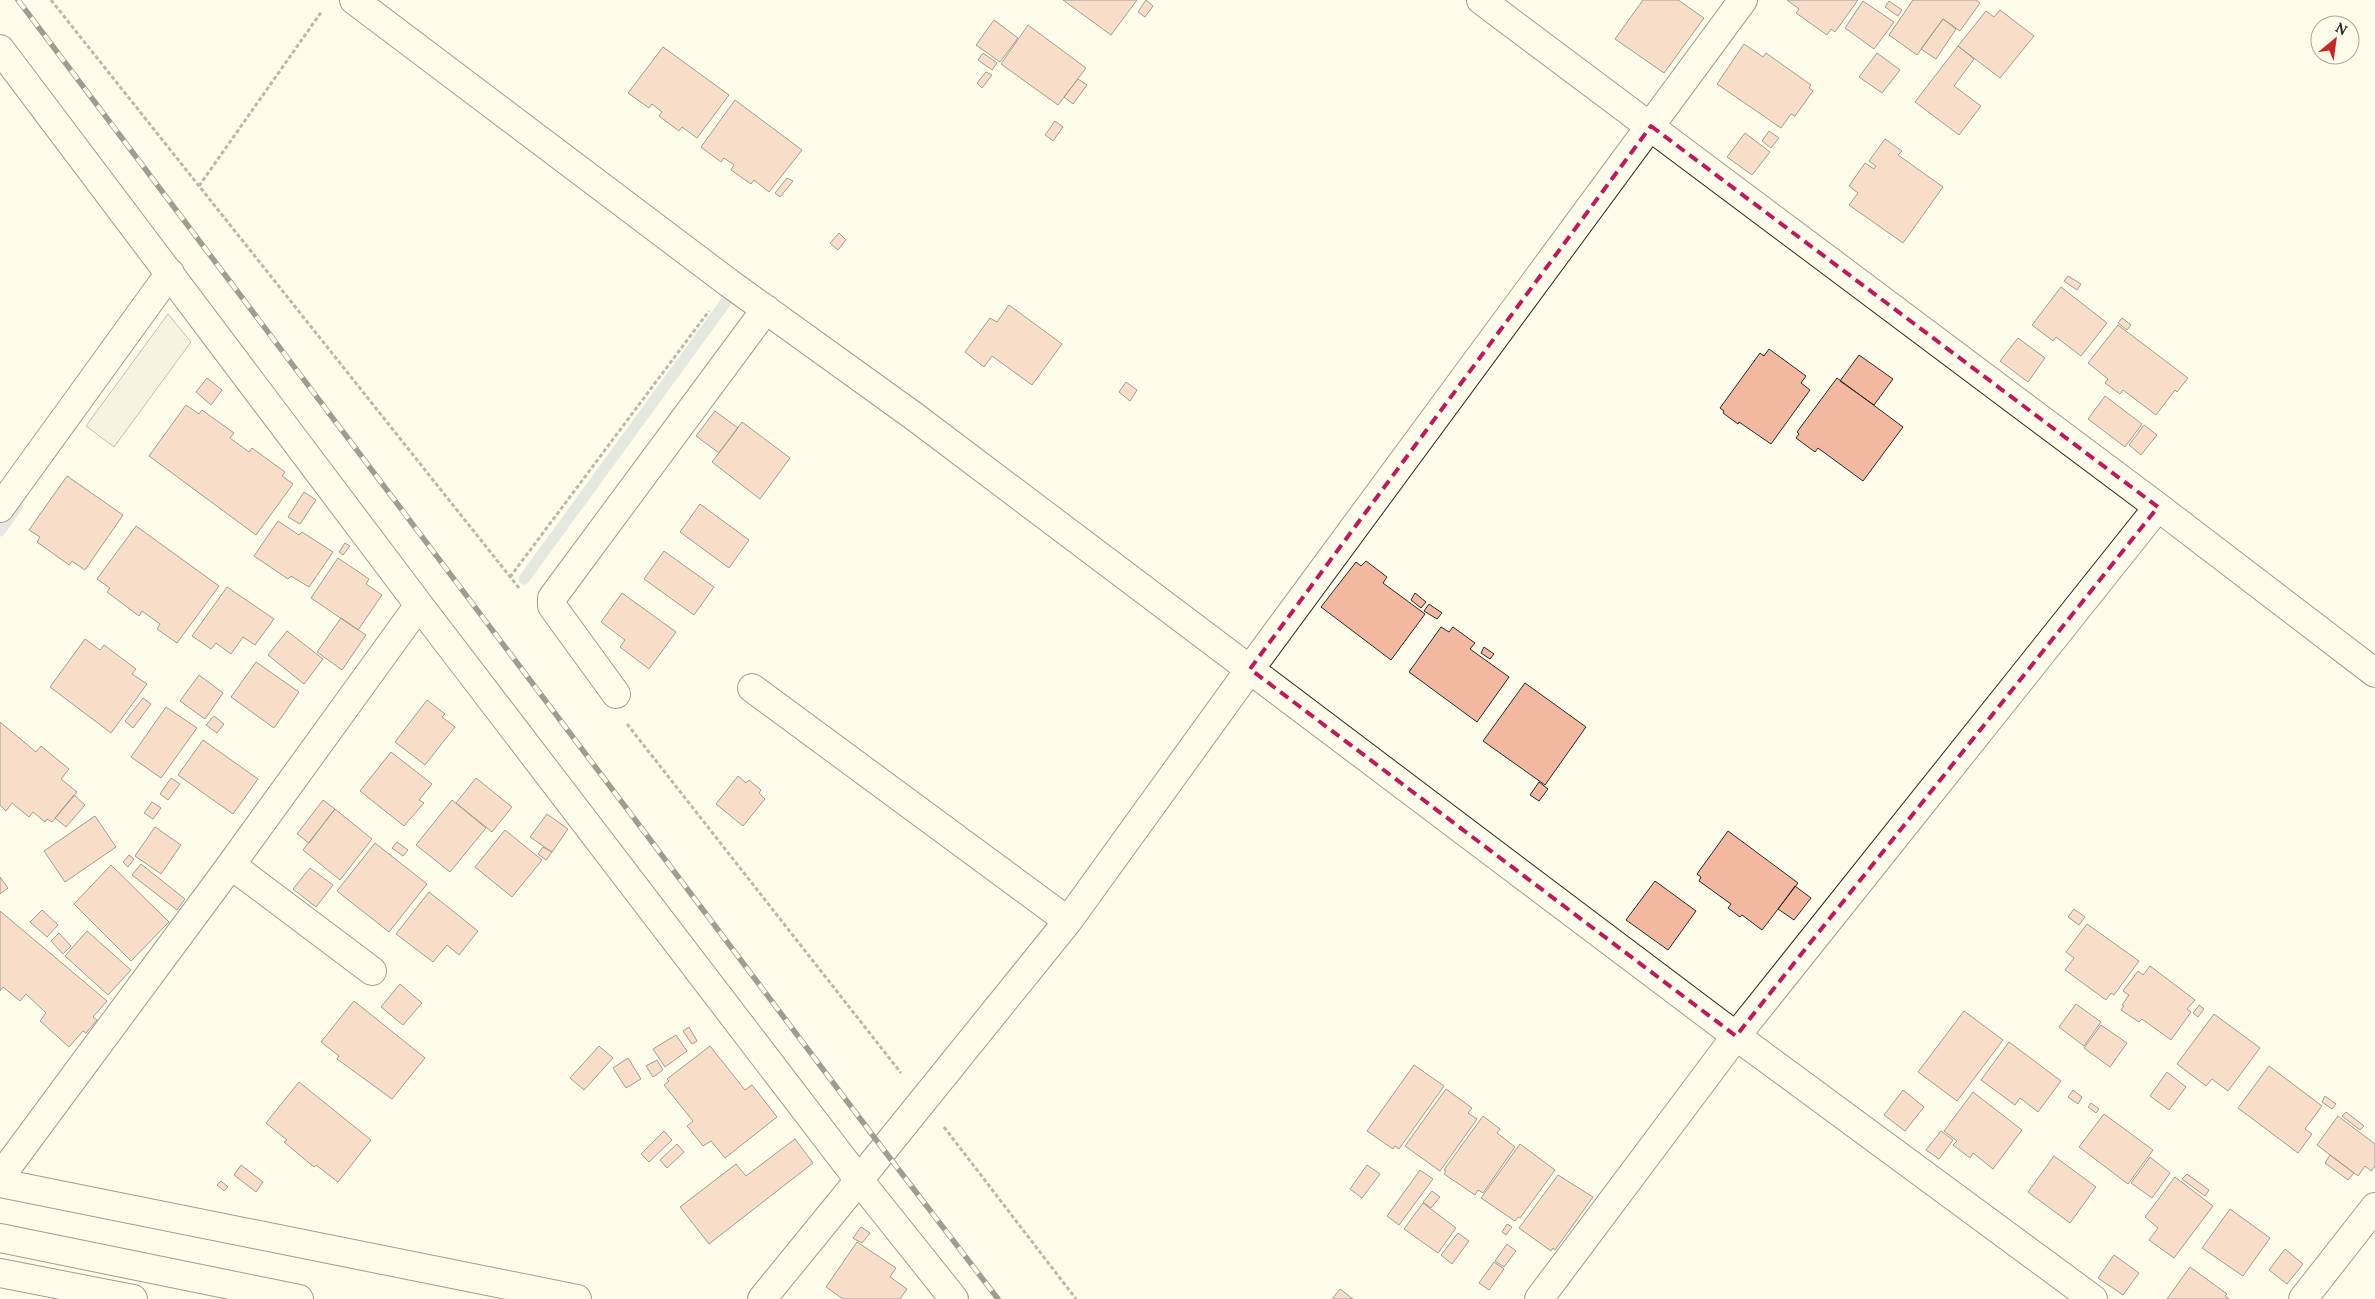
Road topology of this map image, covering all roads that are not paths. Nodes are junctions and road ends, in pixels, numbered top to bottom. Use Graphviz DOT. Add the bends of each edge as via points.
graph roads {
  1 [pos="354,0"];
  2 [pos="1481,0"];
  3 [pos="1743,0"];
  4 [pos="0,49"];
  5 [pos="1651,126"];
  6 [pos="170,273"];
  7 [pos="766,309"];
  8 [pos="2158,507"];
  9 [pos="0,508"];
  10 [pos="419,605"];
  11 [pos="1250,669"];
  12 [pos="2375,673"];
  13 [pos="752,688"];
  14 [pos="619,706"];
  15 [pos="230,865"];
  16 [pos="1068,921"];
  17 [pos="372,971"];
  18 [pos="1736,1036"];
  19 [pos="0,1177"];
  20 [pos="859,1180"];
  21 [pos="0,1183"];
  22 [pos="2375,1207"];
  23 [pos="0,1238"];
  24 [pos="0,1273"];
  25 [pos="133,1299"];
  26 [pos="299,1299"];
  27 [pos="577,1299"];
  28 [pos="762,1299"];
  29 [pos="954,1299"];
  30 [pos="1540,1299"];
  31 [pos="2093,1299"];
  32 [pos="2303,1299"];
  1 -- 7 [label="main road"];
  2 -- 5 [label="main road"];
  3 -- 5 [label="main road"];
  4 -- 6 [label="main road"];
  5 -- 8 [label="main road"];
  5 -- 11 [label="main road"];
  6 -- 9 [label="main road"];
  6 -- 10 [label="main road"];
  7 -- 11 [label="main road" via="847,366"];
  7 -- 14 [label="main road" via="552,598 552,606"];
  8 -- 12 [label="main road"];
  8 -- 18 [label="main road"];
  10 -- 15 [label="main road"];
  10 -- 20 [label="main road"];
  11 -- 16 [label="main road"];
  11 -- 18 [label="main road"];
  13 -- 16 [label="main road"];
  15 -- 17 [label="main road"];
  15 -- 19 [label="main road"];
  16 -- 20 [label="main road"];
  18 -- 30 [label="main road"];
  18 -- 31 [label="main road"];
  20 -- 28 [label="main road"];
  20 -- 29 [label="main road"];
  21 -- 27 [label="main road"];
  22 -- 32 [label="main road"];
  23 -- 26 [label="main road"];
  24 -- 25 [label="main road"];
}
